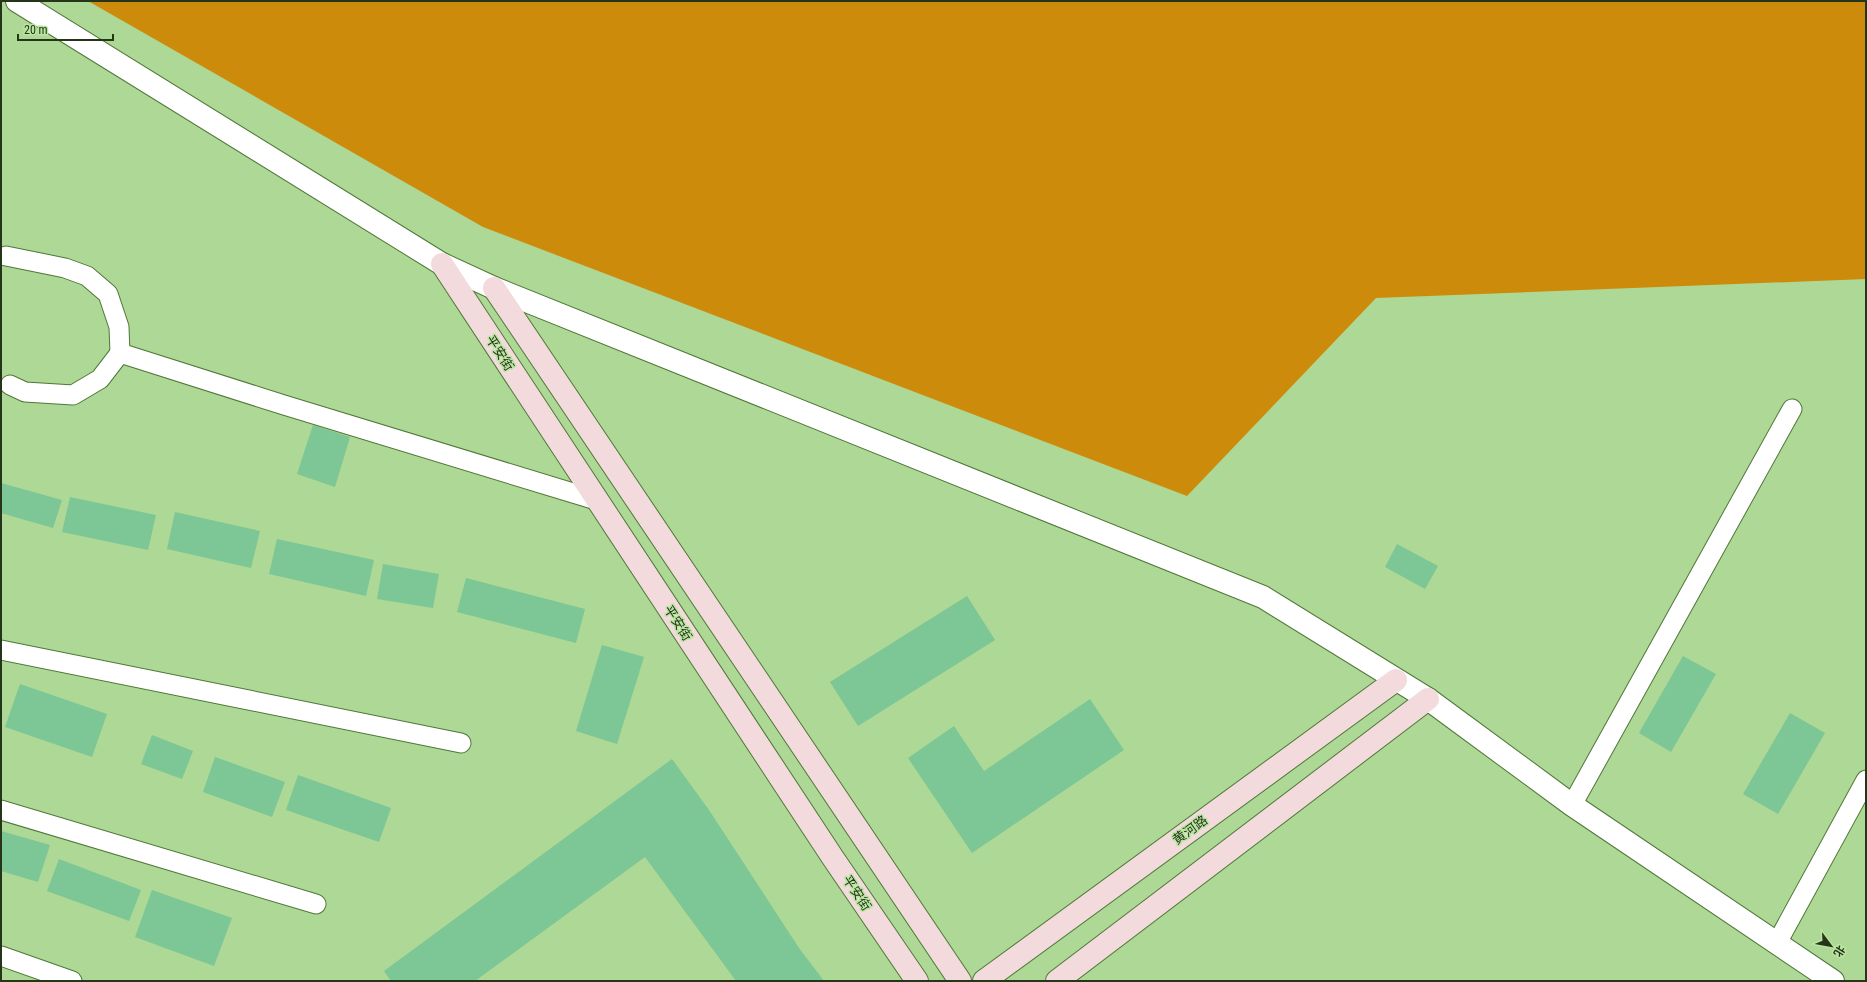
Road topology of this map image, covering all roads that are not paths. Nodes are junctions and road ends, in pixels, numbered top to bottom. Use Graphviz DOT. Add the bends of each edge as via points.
graph roads {
  1 [pos="17,1"];
  2 [pos="6,256"];
  3 [pos="442,264"];
  4 [pos="494,288"];
  5 [pos="120,353"];
  6 [pos="10,385"];
  7 [pos="1792,409"];
  8 [pos="596,500"];
  9 [pos="1,650"];
  10 [pos="1396,680"];
  11 [pos="1428,699"];
  12 [pos="461,743"];
  13 [pos="1866,780"];
  14 [pos="1572,804"];
  15 [pos="1,810"];
  16 [pos="316,904"];
  17 [pos="1777,943"];
  18 [pos="1,956"];
  19 [pos="72,981"];
  20 [pos="917,981"];
  21 [pos="960,981"];
  22 [pos="984,981"];
  23 [pos="1057,981"];
  24 [pos="1833,981"];
  1 -- 3 [label="street"];
  2 -- 5 [label="lane" via="65,268 87,276 108,294 119,327"];
  3 -- 4 [label="street"];
  3 -- 8 [label="main road, 平安街"];
  4 -- 10 [label="street" via="1263,597"];
  4 -- 21 [label="main road"];
  5 -- 6 [label="lane" via="100,379 73,395 25,392"];
  5 -- 8 [label="lane"];
  7 -- 14 [label="lane"];
  8 -- 20 [label="main road, 平安街"];
  9 -- 12 [label="lane"];
  10 -- 11 [label="street"];
  10 -- 22 [label="main road, 黄河路"];
  11 -- 14 [label="street"];
  11 -- 23 [label="main road"];
  13 -- 17 [label="lane"];
  14 -- 17 [label="street"];
  15 -- 16 [label="lane"];
  17 -- 24 [label="street"];
  18 -- 19 [label="lane"];
}
